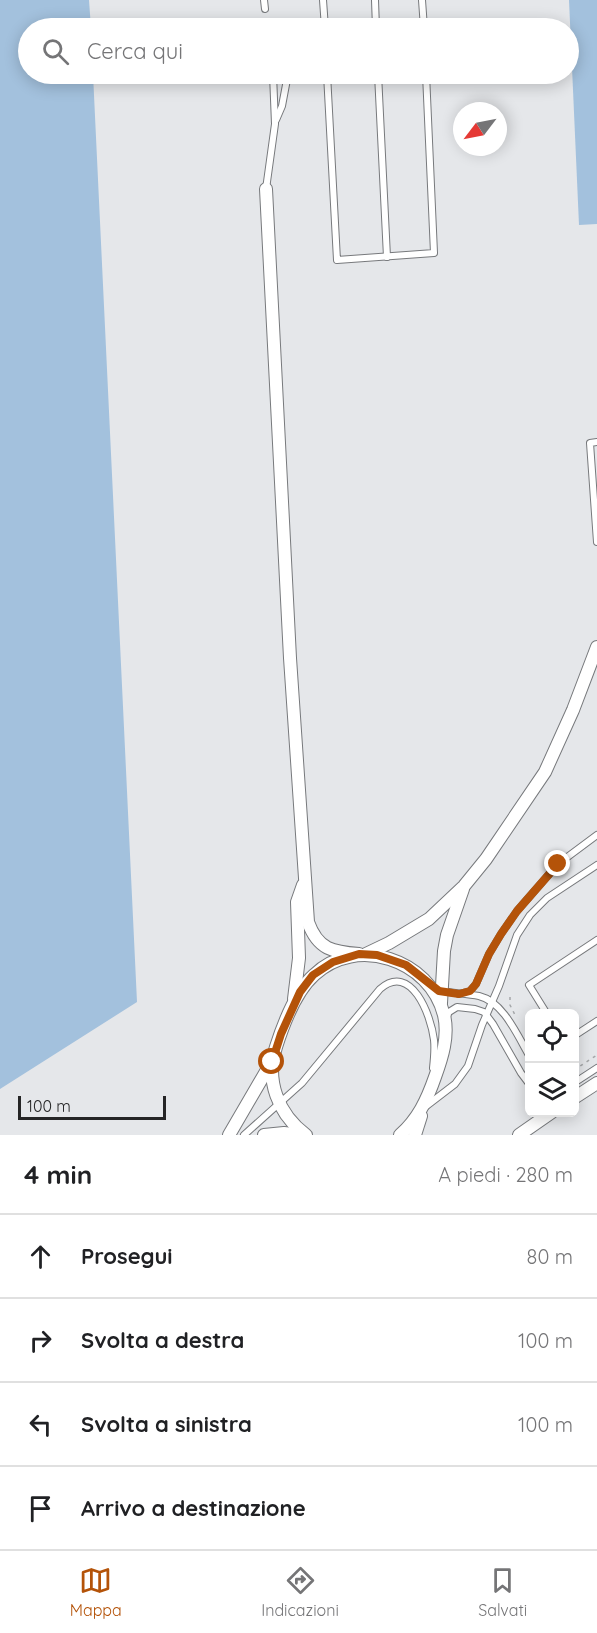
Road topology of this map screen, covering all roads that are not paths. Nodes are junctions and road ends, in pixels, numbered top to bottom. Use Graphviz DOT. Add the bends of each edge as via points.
graph roads {
  1 [pos="264,0"];
  2 [pos="323,0"];
  3 [pos="375,0"];
  4 [pos="422,0"];
  5 [pos="265,9"];
  6 [pos="324,18"];
  7 [pos="376,18"];
  8 [pos="423,18"];
  9 [pos="273,84"];
  10 [pos="286,84"];
  11 [pos="328,84"];
  12 [pos="378,84"];
  13 [pos="426,84"];
  14 [pos="274,124"];
  15 [pos="266,189"];
  16 [pos="387,256"];
  17 [pos="597,442"];
  18 [pos="597,542"];
  19 [pos="597,646"];
  20 [pos="597,835"];
  21 [pos="597,865"];
  22 [pos="305,879"];
  23 [pos="464,886"];
  24 [pos="597,940"];
  25 [pos="362,954"];
  26 [pos="423,979"];
  27 [pos="441,991"];
  28 [pos="459,994"];
  29 [pos="492,1002"];
  30 [pos="292,1007"];
  31 [pos="441,1007"];
  32 [pos="544,1009"];
  33 [pos="487,1014"];
  34 [pos="597,1021"];
  35 [pos="445,1027"];
  36 [pos="579,1033"];
  37 [pos="525,1049"];
  38 [pos="272,1062"];
  39 [pos="597,1068"];
  40 [pos="525,1078"];
  41 [pos="579,1080"];
  42 [pos="597,1083"];
  43 [pos="579,1095"];
  44 [pos="279,1103"];
  45 [pos="425,1103"];
  46 [pos="546,1117"];
  47 [pos="229,1135"];
  48 [pos="244,1135"];
  49 [pos="264,1135"];
  50 [pos="304,1135"];
  51 [pos="400,1135"];
  52 [pos="415,1135"];
  53 [pos="519,1135"];
  1 -- 5 [label="lane"];
  2 -- 6 [label="lane"];
  3 -- 7 [label="lane"];
  4 -- 8 [label="lane"];
  9 -- 14 [label="lane"];
  10 -- 14 [label="lane"];
  11 -- 16 [label="lane" via="337,260"];
  12 -- 16 [label="lane"];
  13 -- 16 [label="lane" via="434,253"];
  14 -- 15 [label="lane"];
  15 -- 22 [label="street"];
  17 -- 18 [label="lane" via="590,443"];
  19 -- 23 [label="street" via="545,772"];
  20 -- 28 [label="lane" via="558,864 517,911 489,954 476,984"];
  21 -- 29 [label="lane" via="547,898 530,915 517,935"];
  22 -- 25 [label="street" via="308,922 315,937 328,950"];
  22 -- 30 [label="street" via="297,902 299,958"];
  23 -- 25 [label="street" via="429,919"];
  23 -- 27 [label="street" via="447,935"];
  24 -- 32 [label="lane" via="529,985"];
  25 -- 26 [label="street" via="406,965"];
  25 -- 30 [label="street" via="322,968 306,983"];
  26 -- 27 [label="lane"];
  26 -- 31 [label="street"];
  27 -- 28 [label="lane"];
  27 -- 31 [label="street"];
  28 -- 29 [label="lane"];
  29 -- 33 [label="lane"];
  29 -- 37 [label="lane" via="503,1012"];
  30 -- 38 [label="street"];
  31 -- 35 [label="street"];
  33 -- 35 [label="lane" via="457,1006 447,1015"];
  33 -- 40 [label="lane"];
  33 -- 45 [label="lane" via="462,1076 447,1091"];
  34 -- 36 [label="lane"];
  35 -- 45 [label="street" via="442,1054"];
  38 -- 44 [label="street" via="273,1086"];
  38 -- 47 [label="street"];
  39 -- 41 [label="lane"];
  42 -- 43 [label="street"];
  44 -- 45 [label="lane" via="302,1083 380,989 396,981 405,983 416,994 432,1027 434,1066"];
  44 -- 48 [label="lane"];
  44 -- 50 [label="street"];
  45 -- 51 [label="street"];
  45 -- 52 [label="street"];
  46 -- 53 [label="street"];
  49 -- 50 [label="street"];
}
